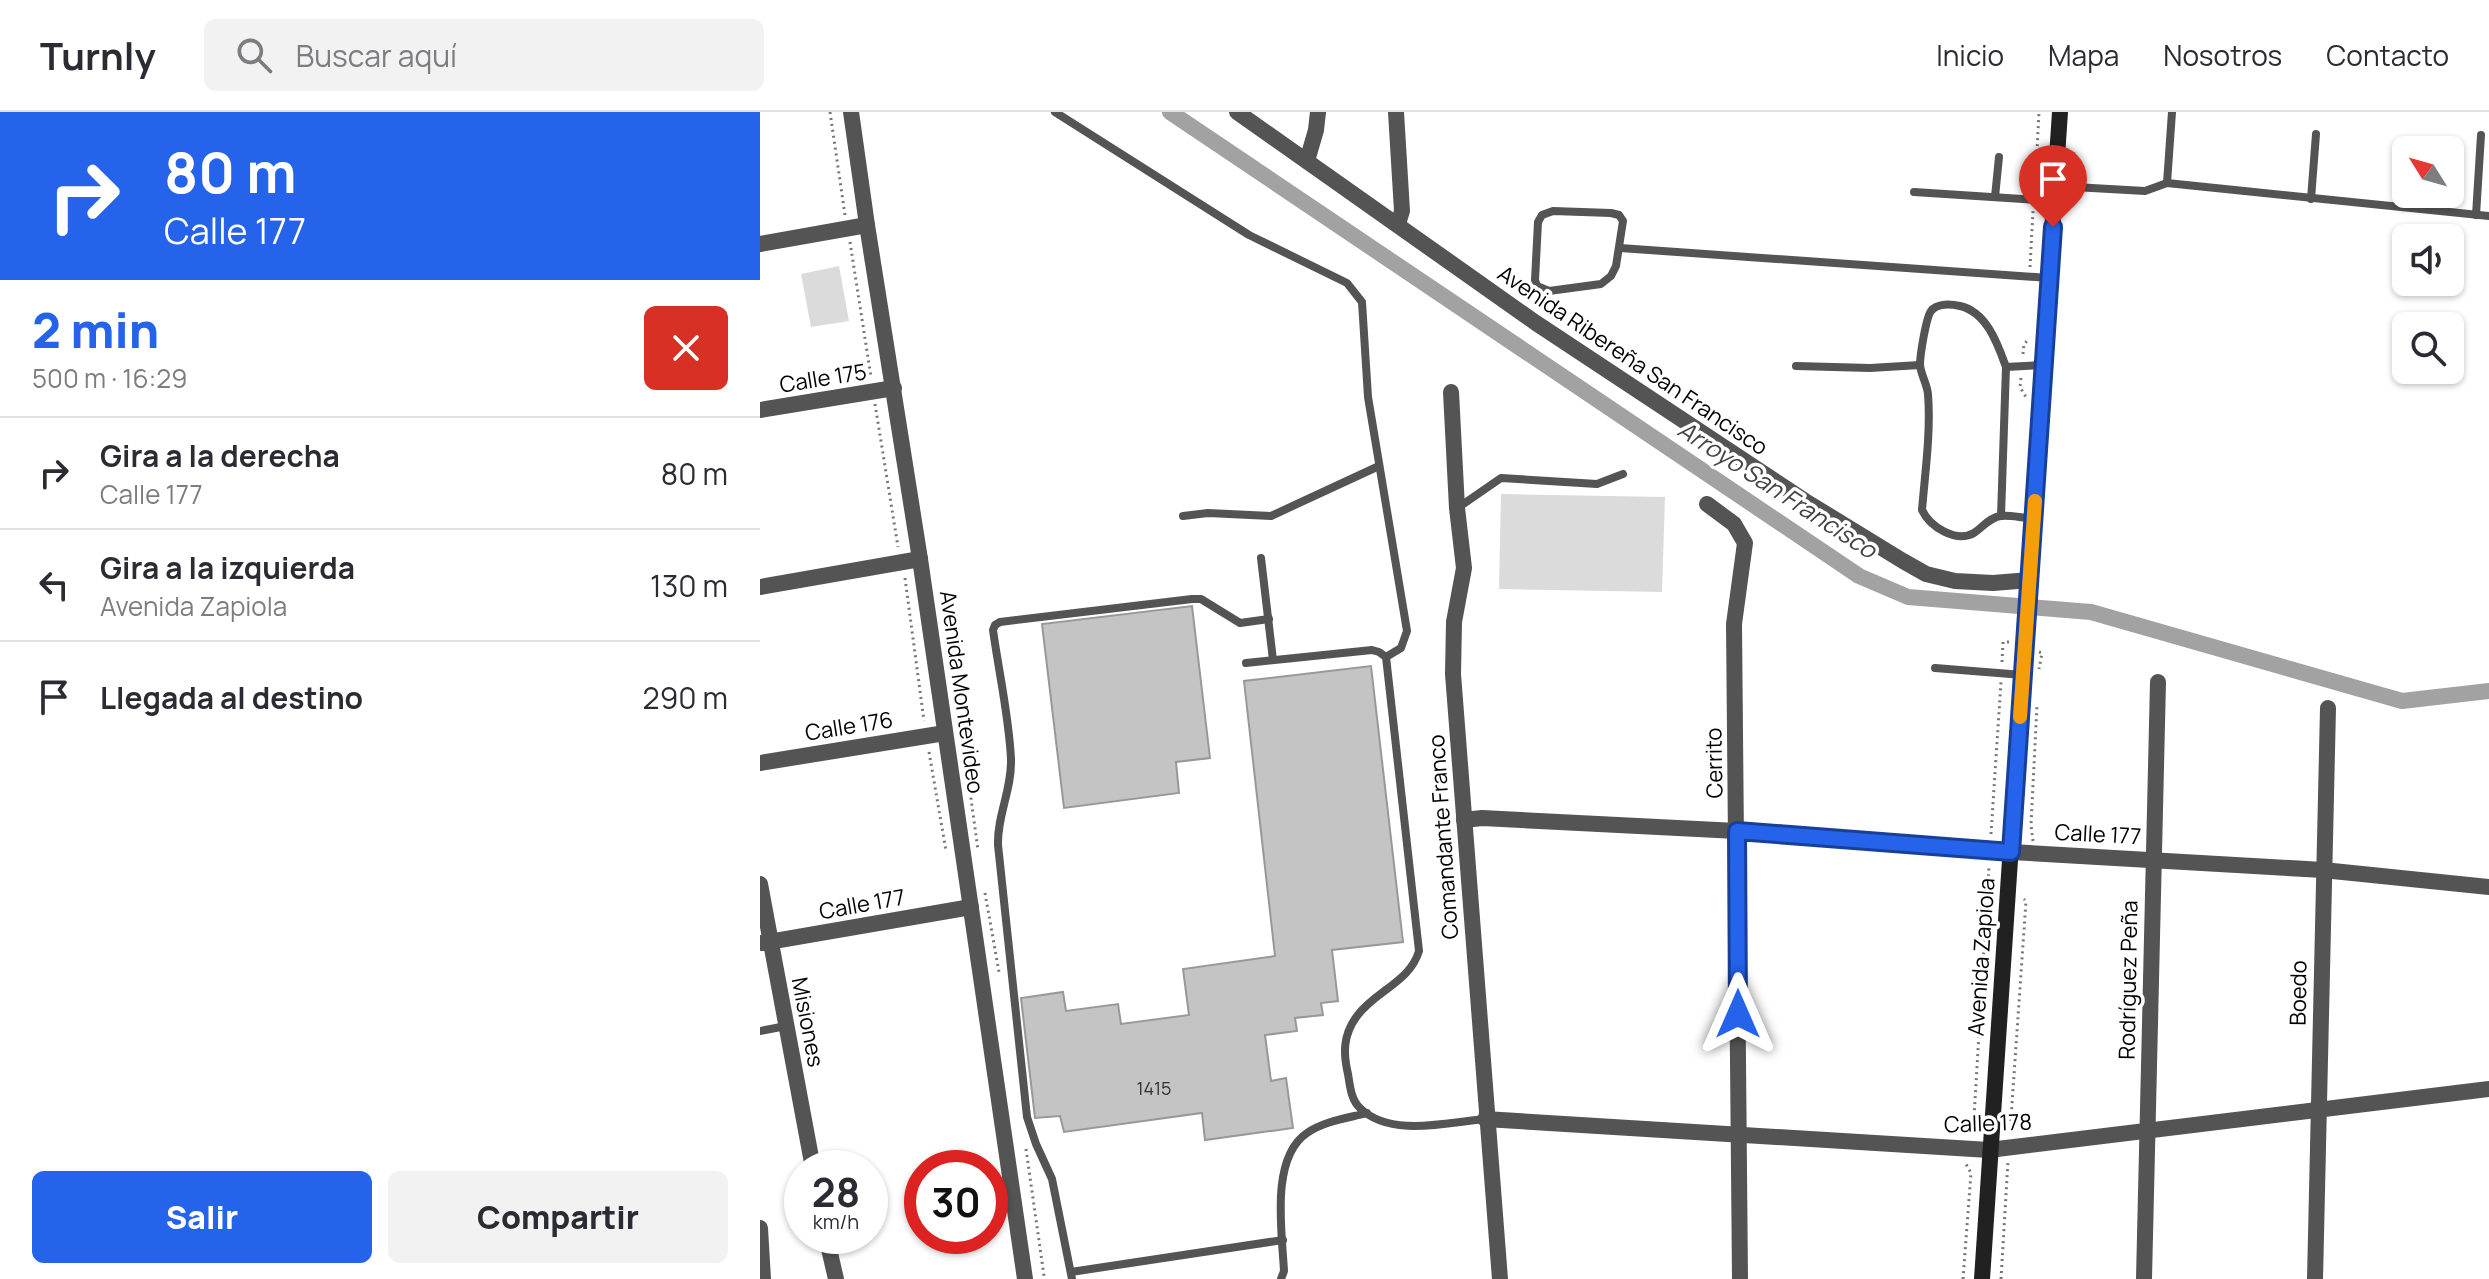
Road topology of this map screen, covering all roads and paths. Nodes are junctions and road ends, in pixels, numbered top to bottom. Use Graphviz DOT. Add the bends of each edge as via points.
graph roads {
  1 [pos="830,112"];
  2 [pos="851,112"];
  3 [pos="1055,112"];
  4 [pos="1318,112"];
  5 [pos="1396,112"];
  6 [pos="2060,112"];
  7 [pos="2172,112"];
  8 [pos="1243,114"];
  9 [pos="2316,134"];
  10 [pos="2481,135"];
  11 [pos="1999,157"];
  12 [pos="1307,161"];
  13 [pos="2167,183"];
  14 [pos="1914,192"];
  15 [pos="2055,194"];
  16 [pos="1995,197"];
  17 [pos="2311,199"];
  18 [pos="2476,215"];
  19 [pos="2489,216"];
  20 [pos="1398,224"];
  21 [pos="867,225"];
  22 [pos="848,228"];
  23 [pos="760,244"];
  24 [pos="1620,248"];
  25 [pos="2049,278"];
  26 [pos="1920,365"];
  27 [pos="2043,365"];
  28 [pos="1796,366"];
  29 [pos="2006,367"];
  30 [pos="894,388"];
  31 [pos="873,392"];
  32 [pos="1451,392"];
  33 [pos="760,410"];
  34 [pos="1379,466"];
  35 [pos="1623,474"];
  36 [pos="1707,504"];
  37 [pos="1457,508"];
  38 [pos="1183,516"];
  39 [pos="2001,516"];
  40 [pos="2034,519"];
  41 [pos="1261,558"];
  42 [pos="920,559"];
  43 [pos="901,562"];
  44 [pos="760,587"];
  45 [pos="2030,587"];
  46 [pos="1269,619"];
  47 [pos="2020,635"];
  48 [pos="2035,650"];
  49 [pos="1386,657"];
  50 [pos="1273,660"];
  51 [pos="1246,663"];
  52 [pos="1935,668"];
  53 [pos="2031,672"];
  54 [pos="2001,673"];
  55 [pos="2158,682"];
  56 [pos="2037,700"];
  57 [pos="2328,708"];
  58 [pos="945,733"];
  59 [pos="926,736"];
  60 [pos="760,763"];
  61 [pos="1464,820"];
  62 [pos="1737,831"];
  63 [pos="1990,850"];
  64 [pos="2011,852"];
  65 [pos="2033,853"];
  66 [pos="947,858"];
  67 [pos="2153,859"];
  68 [pos="2323,870"];
  69 [pos="760,884"];
  70 [pos="2489,887"];
  71 [pos="2021,897"];
  72 [pos="971,907"];
  73 [pos="765,942"];
  74 [pos="786,1026"];
  75 [pos="760,1031"];
  76 [pos="2489,1089"];
  77 [pos="2318,1110"];
  78 [pos="1367,1113"];
  79 [pos="1485,1119"];
  80 [pos="2147,1132"];
  81 [pos="1738,1136"];
  82 [pos="2009,1148"];
  83 [pos="1969,1149"];
  84 [pos="810,1150"];
  85 [pos="1989,1150"];
  86 [pos="760,1228"];
  87 [pos="1283,1240"];
  88 [pos="830,1254"];
  89 [pos="1072,1276"];
  90 [pos="763,1279"];
  91 [pos="836,1279"];
  92 [pos="1025,1279"];
  93 [pos="1281,1279"];
  94 [pos="1500,1279"];
  95 [pos="1740,1279"];
  96 [pos="1963,1279"];
  97 [pos="1982,1279"];
  98 [pos="2001,1279"];
  99 [pos="2144,1279"];
  100 [pos="2315,1279"];
  1 -- 22 [label="path"];
  2 -- 21 [label="street, Avenida Montevideo"];
  3 -- 34 [label="lane" via="1249,235 1347,283 1362,302"];
  4 -- 12 [label="street"];
  5 -- 20 [label="street" via="1402,211"];
  6 -- 15 [label="main road, Avenida Zapiola"];
  7 -- 13 [label="lane"];
  8 -- 12 [label="street, Avenida Ribereña San Francisco"];
  9 -- 17 [label="lane"];
  10 -- 18 [label="lane"];
  11 -- 16 [label="lane"];
  12 -- 20 [label="street, Avenida Ribereña San Francisco"];
  13 -- 15 [label="lane" via="2145,191"];
  13 -- 17 [label="lane"];
  14 -- 16 [label="lane"];
  15 -- 16 [label="lane"];
  15 -- 25 [label="main road, Avenida Zapiola"];
  17 -- 18 [label="lane"];
  18 -- 19 [label="lane"];
  20 -- 45 [label="street, Avenida Ribereña San Francisco" via="1536,323 1903,561 1955,581"];
  21 -- 22 [label="street"];
  21 -- 30 [label="street, Avenida Montevideo"];
  22 -- 23 [label="street"];
  22 -- 31 [label="path"];
  24 -- 24 [label="lane" via="1619,215 1547,213 1538,222 1537,286 1549,291 1601,284 1611,276"];
  24 -- 25 [label="lane"];
  25 -- 27 [label="main road, Avenida Zapiola"];
  26 -- 28 [label="lane"];
  26 -- 29 [label="lane" via="1931,311 1952,305 1966,307 1985,324"];
  26 -- 39 [label="lane" via="1928,402 1922,510 1926,519 1941,531 1964,535"];
  27 -- 29 [label="lane"];
  27 -- 40 [label="main road, Avenida Zapiola"];
  29 -- 39 [label="lane"];
  30 -- 31 [label="street, Calle 175"];
  30 -- 42 [label="street, Avenida Montevideo"];
  31 -- 33 [label="street, Calle 175"];
  31 -- 43 [label="path"];
  32 -- 37 [label="street, Comandante Franco"];
  34 -- 38 [label="lane" via="1271,516"];
  34 -- 49 [label="lane" via="1407,631 1401,648"];
  35 -- 37 [label="lane" via="1597,484 1501,478"];
  36 -- 62 [label="street, Cerrito" via="1734,524 1745,543 1734,624"];
  37 -- 61 [label="street, Comandante Franco" via="1464,568 1454,622 1453,674"];
  39 -- 40 [label="lane"];
  40 -- 45 [label="main road, Avenida Zapiola"];
  41 -- 46 [label="lane"];
  42 -- 43 [label="street"];
  42 -- 58 [label="street, Avenida Montevideo"];
  43 -- 44 [label="street"];
  43 -- 59 [label="path"];
  45 -- 47 [label="main road, Avenida Zapiola"];
  46 -- 50 [label="lane"];
  46 -- 89 [label="lane" via="1240,623 1201,599 1192,599 1000,622 993,630 1011,760 998,845 1027,1117 1052,1179"];
  47 -- 53 [label="main road, Avenida Zapiola"];
  47 -- 54 [label="path" via="2003,642"];
  48 -- 53 [label="path" via="2042,653"];
  49 -- 50 [label="lane" via="1372,650"];
  49 -- 78 [label="lane" via="1419,951 1411,970 1366,1005 1347,1031 1345,1061 1353,1097"];
  50 -- 51 [label="lane"];
  52 -- 54 [label="lane"];
  53 -- 54 [label="lane"];
  53 -- 64 [label="main road, Avenida Zapiola"];
  54 -- 63 [label="path"];
  55 -- 67 [label="street, Rodríguez Peña"];
  56 -- 65 [label="path"];
  57 -- 68 [label="street, Boedo"];
  58 -- 59 [label="street, Calle 176"];
  58 -- 72 [label="street, Avenida Montevideo"];
  59 -- 60 [label="street, Calle 176"];
  59 -- 66 [label="path"];
  61 -- 62 [label="street, Calle 177"];
  61 -- 79 [label="street, Comandante Franco"];
  62 -- 63 [label="street, Calle 177"];
  62 -- 81 [label="street, Cerrito"];
  63 -- 64 [label="street, Calle 177"];
  63 -- 83 [label="path"];
  64 -- 65 [label="street, Calle 177"];
  64 -- 85 [label="main road, Avenida Zapiola"];
  65 -- 67 [label="street, Calle 177"];
  67 -- 68 [label="street, Calle 177"];
  67 -- 80 [label="street, Rodríguez Peña"];
  68 -- 70 [label="street, Calle 177"];
  68 -- 77 [label="street, Boedo"];
  69 -- 73 [label="street, Misiones"];
  71 -- 82 [label="path" via="2026,901"];
  72 -- 73 [label="street, Calle 177"];
  72 -- 92 [label="street, Avenida Montevideo"];
  73 -- 74 [label="street, Misiones"];
  74 -- 75 [label="lane"];
  74 -- 84 [label="street, Misiones"];
  76 -- 77 [label="street, Calle 178"];
  77 -- 80 [label="street, Calle 178"];
  77 -- 100 [label="street, Boedo"];
  78 -- 79 [label="lane" via="1409,1125"];
  78 -- 87 [label="lane" via="1321,1126 1297,1142 1281,1190"];
  79 -- 81 [label="street, Calle 178"];
  79 -- 94 [label="street, Comandante Franco"];
  80 -- 82 [label="street, Calle 178"];
  80 -- 99 [label="street, Rodríguez Peña"];
  81 -- 83 [label="street, Calle 178"];
  81 -- 95 [label="street, Cerrito"];
  82 -- 85 [label="street, Calle 178"];
  82 -- 98 [label="path"];
  83 -- 85 [label="street, Calle 178"];
  83 -- 96 [label="path"];
  85 -- 97 [label="main road, Avenida Zapiola"];
  86 -- 90 [label="street"];
  87 -- 89 [label="lane"];
  87 -- 93 [label="lane"];
  88 -- 91 [label="street"];
}
